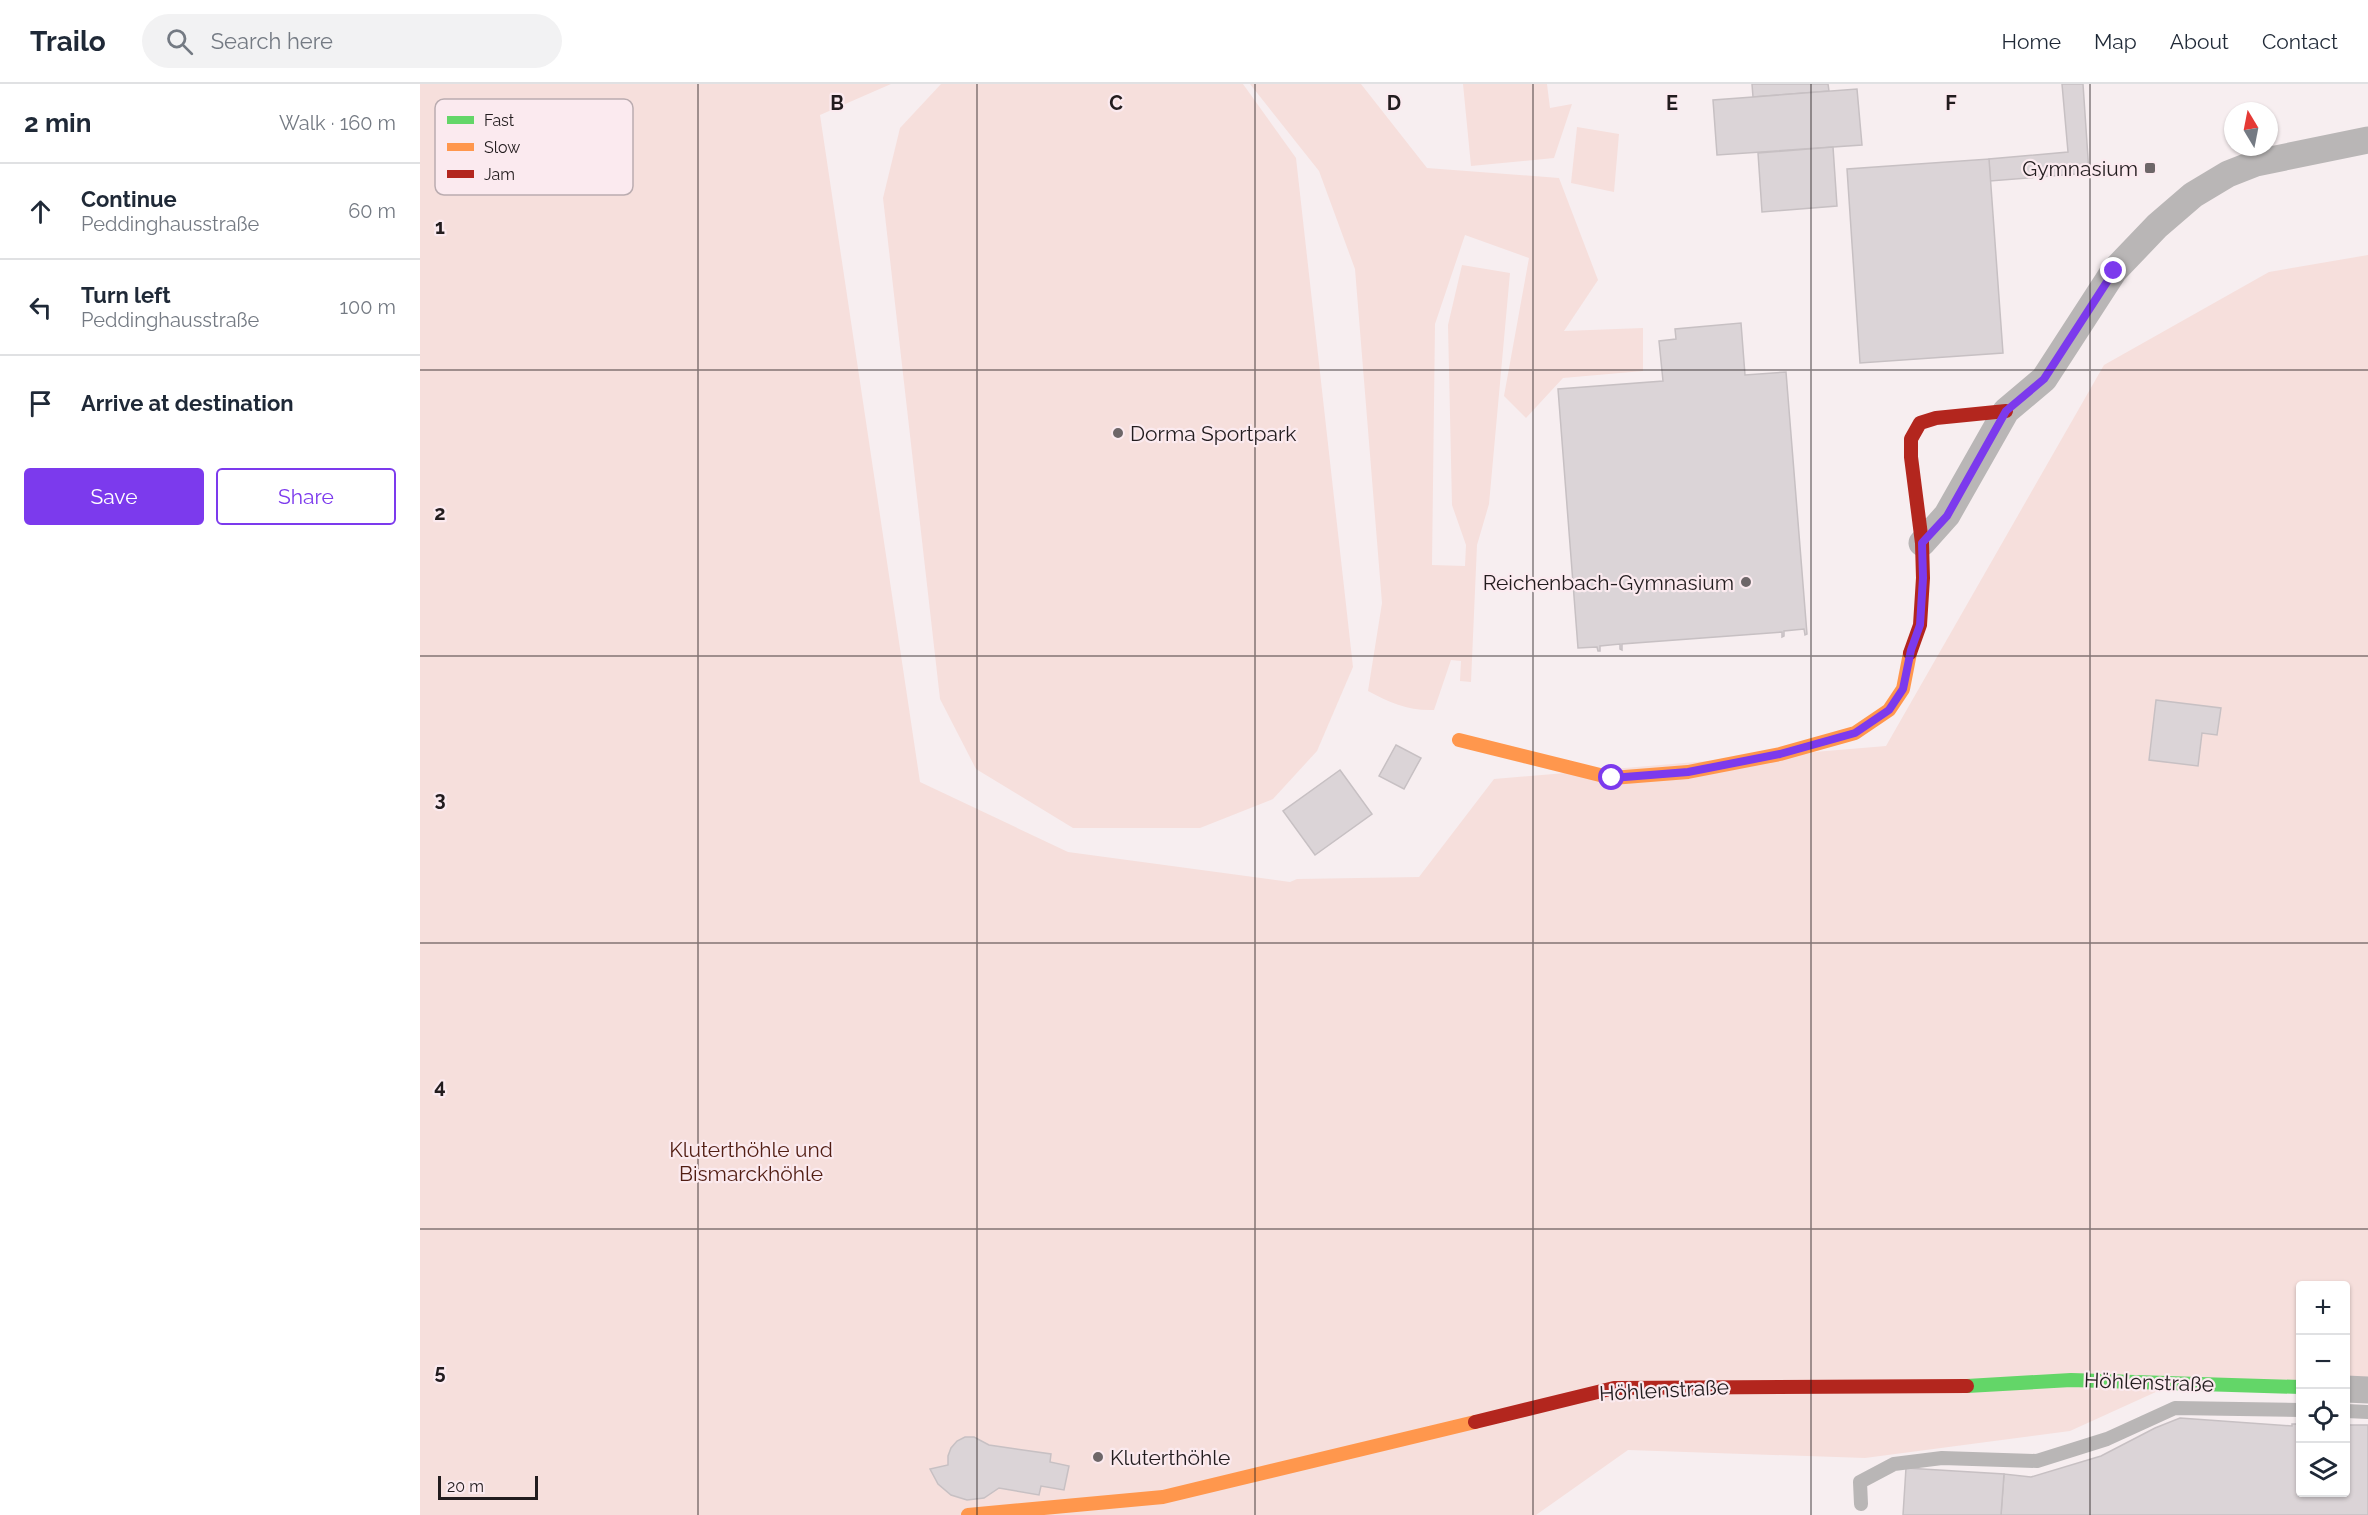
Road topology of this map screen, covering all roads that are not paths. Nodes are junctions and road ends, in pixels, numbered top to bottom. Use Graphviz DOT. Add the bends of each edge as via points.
graph roads {
  1 [pos="2368,140"];
  2 [pos="2006,411"];
  3 [pos="1922,543"];
  4 [pos="1459,740"];
  5 [pos="2296,1388"];
  6 [pos="2350,1389"];
  7 [pos="2368,1390"];
  8 [pos="2296,1410"];
  9 [pos="2350,1411"];
  10 [pos="2368,1412"];
  11 [pos="1861,1504"];
  12 [pos="968,1515"];
  1 -- 2 [label="street" via="2256,163 2193,195 2114,271 2044,379"];
  2 -- 3 [label="street" via="1947,516"];
  2 -- 3 [label="street" via="1920,423 1911,439 1911,458"];
  3 -- 4 [label="street" via="1920,625 1903,689 1889,710 1855,733 1780,754 1688,772 1612,778"];
  5 -- 12 [label="street, Höhlenstraße" via="2071,1380 1968,1386 1614,1388 1163,1497"];
  6 -- 7 [label="street"];
  8 -- 11 [label="lane" via="2175,1408 2107,1439 2037,1461 1942,1458 1894,1464 1860,1482"];
  9 -- 10 [label="lane"];
}
